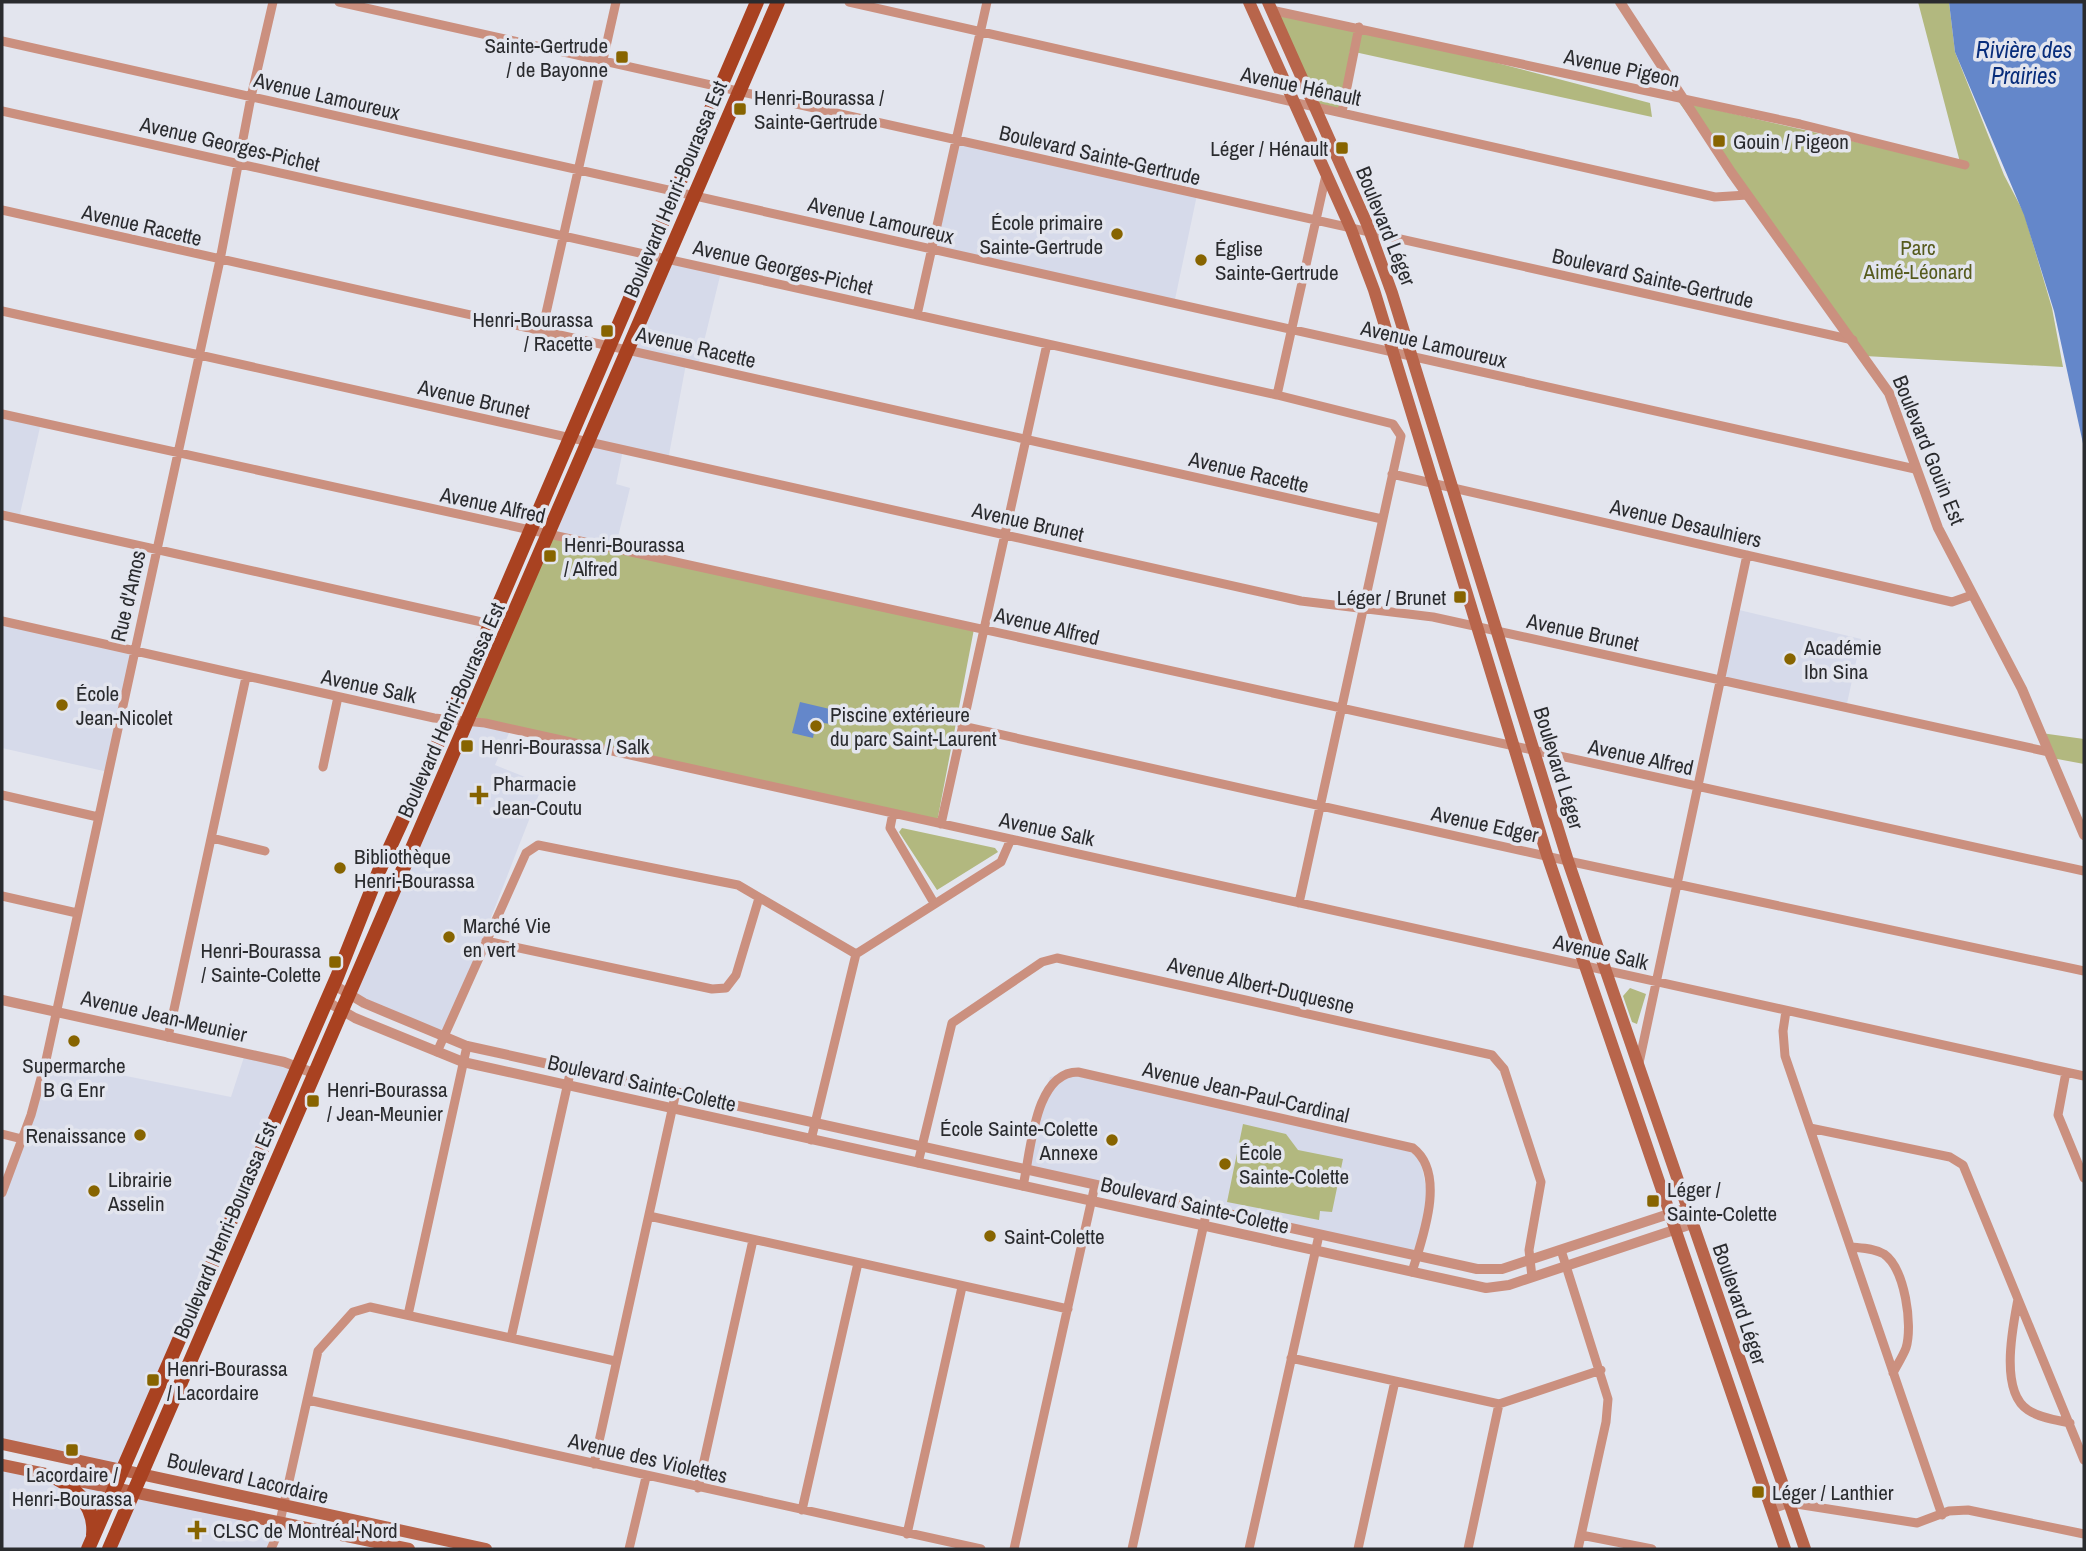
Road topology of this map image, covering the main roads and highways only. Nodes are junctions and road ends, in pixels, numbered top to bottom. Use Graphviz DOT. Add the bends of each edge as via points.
graph roads {
  1 [pos="757,2"];
  2 [pos="778,2"];
  3 [pos="1249,2"];
  4 [pos="1269,6"];
  5 [pos="2,1444"];
  6 [pos="2,1465"];
  7 [pos="124,1470"];
  8 [pos="143,1474"];
  9 [pos="48,1475"];
  10 [pos="116,1489"];
  11 [pos="134,1493"];
  12 [pos="88,1549"];
  13 [pos="109,1549"];
  14 [pos="409,1549"];
  15 [pos="486,1549"];
  16 [pos="1786,1549"];
  17 [pos="1805,1549"];
  1 -- 7 [label="main road, Boulevard Henri-Bourassa Est"];
  2 -- 8 [label="main road, Boulevard Henri-Bourassa Est"];
  3 -- 16 [label="main road, Boulevard Léger" via="1351,229 1547,855"];
  4 -- 17 [label="main road, Boulevard Léger" via="1370,232 1604,971"];
  5 -- 7 [label="main road, Boulevard Lacordaire"];
  6 -- 9 [label="main road, Boulevard Lacordaire"];
  7 -- 8 [label="main road, Boulevard Lacordaire"];
  7 -- 10 [label="main road, Boulevard Henri-Bourassa Est"];
  8 -- 11 [label="main road, Boulevard Henri-Bourassa Est"];
  8 -- 15 [label="main road, Boulevard Lacordaire"];
  9 -- 10 [label="main road, Boulevard Lacordaire"];
  9 -- 12 [label="main road" via="74,1488 90,1512 94,1523"];
  10 -- 11 [label="main road, Boulevard Lacordaire"];
  10 -- 12 [label="main road, Boulevard Henri-Bourassa Est"];
  11 -- 13 [label="main road, Boulevard Henri-Bourassa Est"];
  11 -- 14 [label="main road, Boulevard Lacordaire"];
}
